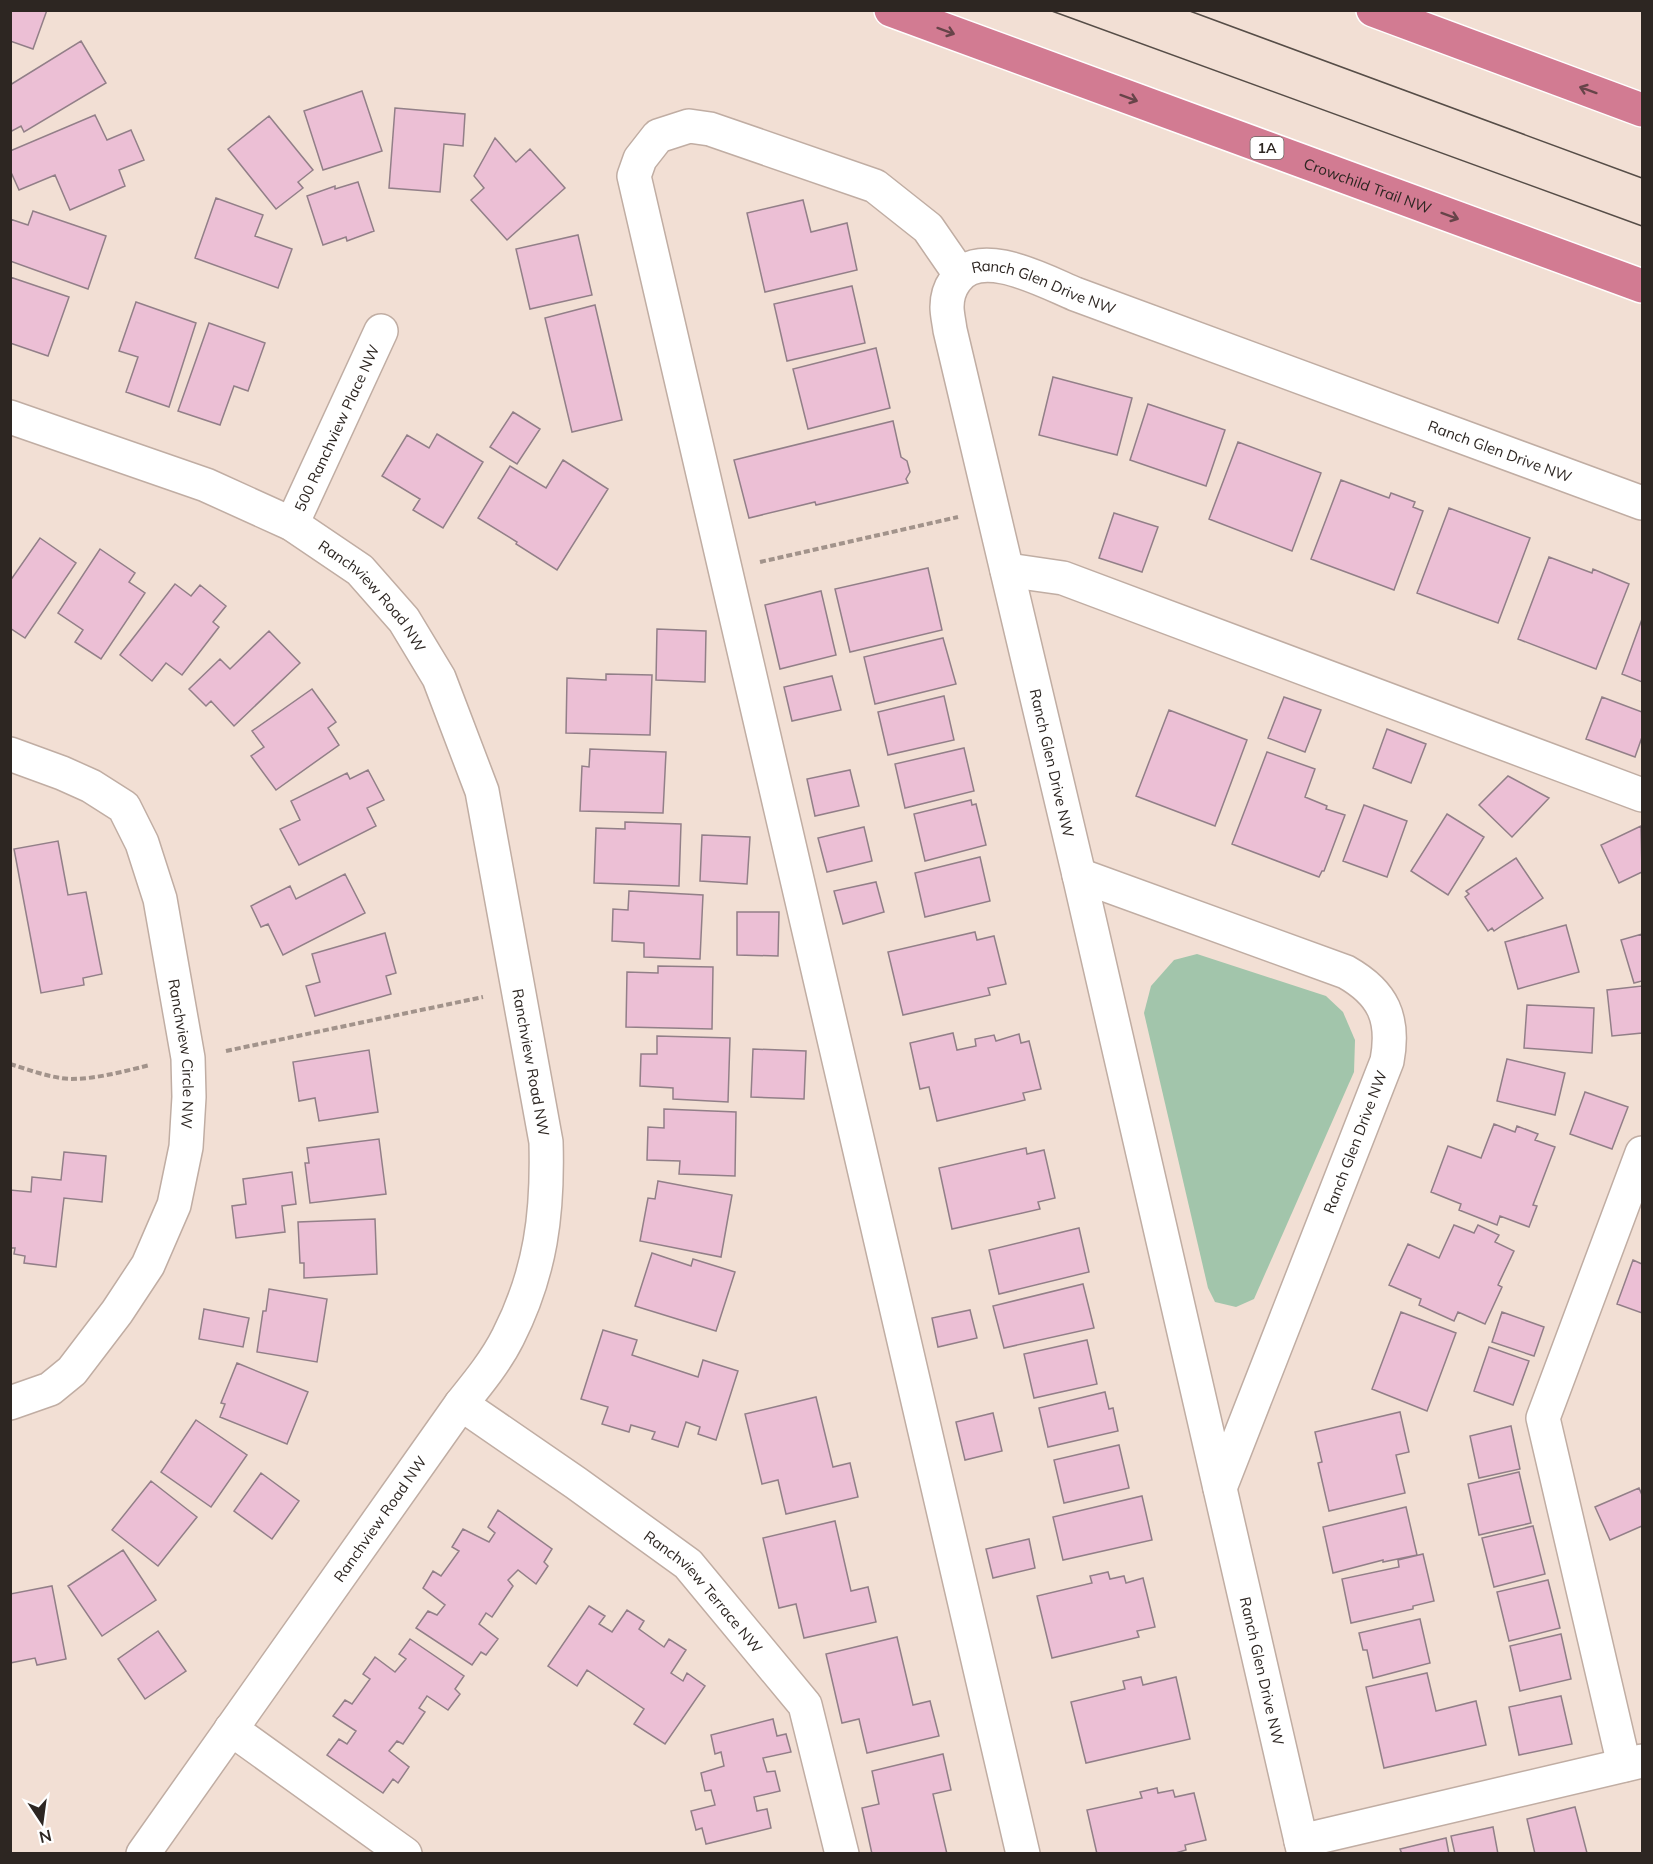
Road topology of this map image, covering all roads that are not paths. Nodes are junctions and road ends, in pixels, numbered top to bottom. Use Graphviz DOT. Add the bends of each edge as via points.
graph roads {
  1 [pos="891,10"];
  2 [pos="1373,10"];
  3 [pos="1642,110"];
  4 [pos="959,273"];
  5 [pos="1642,286"];
  6 [pos="381,331"];
  7 [pos="10,417"];
  8 [pos="1642,503"];
  9 [pos="292,524"];
  10 [pos="1007,570"];
  11 [pos="10,754"];
  12 [pos="1642,795"];
  13 [pos="1079,875"];
  14 [pos="1642,1153"];
  15 [pos="10,1403"];
  16 [pos="461,1404"];
  17 [pos="1220,1488"];
  18 [pos="231,1729"];
  19 [pos="1633,1763"];
  20 [pos="1303,1847"];
  21 [pos="142,1854"];
  22 [pos="405,1854"];
  23 [pos="842,1854"];
  24 [pos="1023,1854"];
  1 -- 5 [label="highway, Crowchild Trail NW / 1A, one-way"];
  3 -- 2 [label="highway, one-way"];
  4 -- 8 [label="street, Ranch Glen Drive NW" via="991,265 1010,268"];
  4 -- 10 [label="street, Ranch Glen Drive NW" via="947,305 950,330"];
  4 -- 24 [label="street" via="928,228 875,186 710,129 689,126 658,136 640,159 634,176"];
  6 -- 9 [label="street, 500 Ranchview Place NW"];
  7 -- 9 [label="street, Ranchview Road NW" via="206,485"];
  9 -- 16 [label="street, Ranchview Road NW" via="360,570 404,620 439,678 482,791 546,1142 547,1182 537,1263 524,1301 507,1338"];
  10 -- 12 [label="street" via="1063,578"];
  10 -- 13 [label="street, Ranch Glen Drive NW"];
  11 -- 15 [label="street, Ranchview Circle NW" via="91,786 123,807 142,843 160,899 188,1058 189,1097 186,1147 174,1205 148,1265 72,1371 50,1389"];
  13 -- 17 [label="street, Ranch Glen Drive NW"];
  13 -- 17 [label="street, Ranch Glen Drive NW" via="1346,972 1375,994 1390,1027 1387,1061"];
  14 -- 19 [label="street" via="1543,1418"];
  16 -- 18 [label="street, Ranchview Road NW"];
  16 -- 23 [label="street, Ranchview Terrace NW" via="688,1564 805,1705"];
  17 -- 20 [label="street, Ranch Glen Drive NW"];
  18 -- 21 [label="street, Ranchview Road NW"];
  18 -- 22 [label="street"];
  19 -- 20 [label="street"];
}
